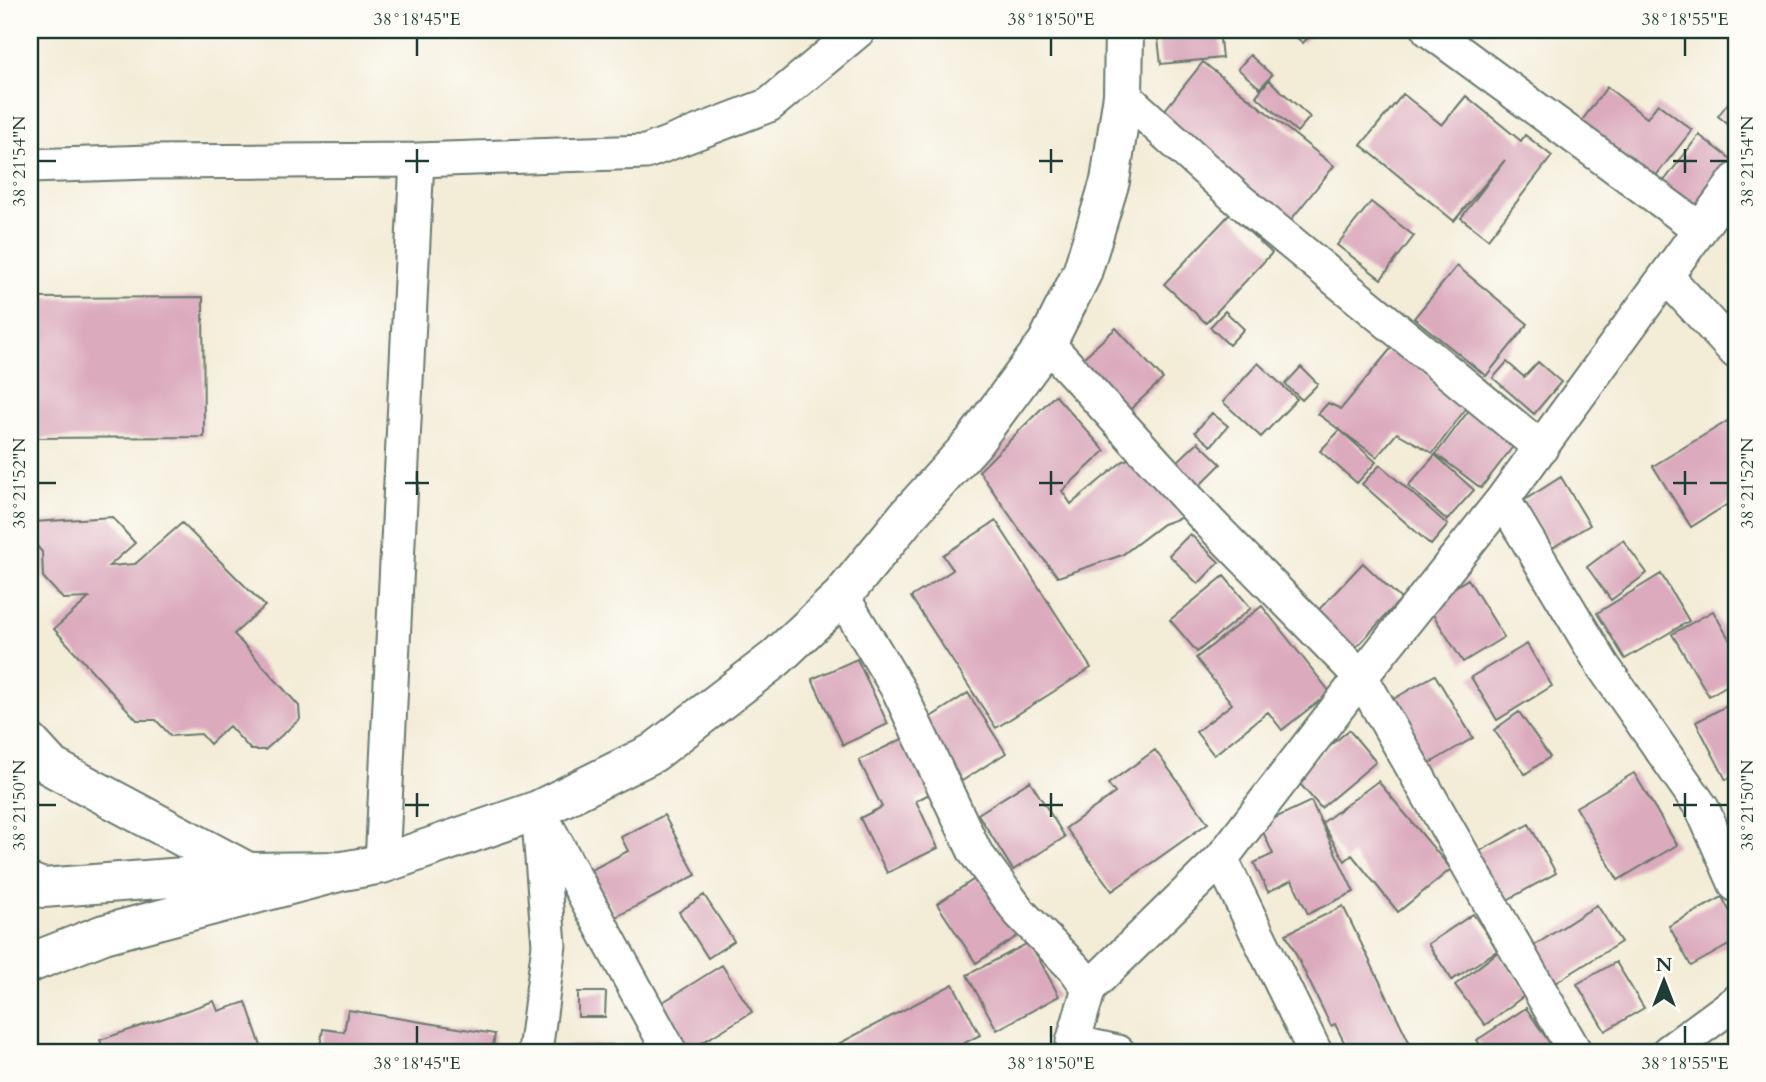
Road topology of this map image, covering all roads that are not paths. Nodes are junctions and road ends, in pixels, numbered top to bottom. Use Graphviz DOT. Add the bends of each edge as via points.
graph roads {
  1 [pos="859,30"];
  2 [pos="1124,30"];
  3 [pos="1429,30"];
  4 [pos="1123,95"];
  5 [pos="417,160"];
  6 [pos="30,166"];
  7 [pos="1736,180"];
  8 [pos="1700,229"];
  9 [pos="1666,276"];
  10 [pos="1047,343"];
  11 [pos="1736,352"];
  12 [pos="1541,448"];
  13 [pos="1503,499"];
  14 [pos="842,596"];
  15 [pos="1361,677"];
  16 [pos="30,743"];
  17 [pos="538,810"];
  18 [pos="1221,859"];
  19 [pos="382,863"];
  20 [pos="343,871"];
  21 [pos="248,872"];
  22 [pos="30,883"];
  23 [pos="1736,885"];
  24 [pos="30,964"];
  25 [pos="1090,988"];
  26 [pos="1736,1002"];
  27 [pos="535,1052"];
  28 [pos="670,1052"];
  29 [pos="1118,1052"];
  30 [pos="1315,1052"];
  31 [pos="1575,1052"];
  32 [pos="1668,1052"];
  1 -- 5 [label="street" via="769,105 646,152"];
  2 -- 4 [label="street"];
  3 -- 8 [label="street"];
  4 -- 10 [label="street" via="1110,181 1082,273"];
  4 -- 12 [label="street" via="1238,199"];
  5 -- 6 [label="street"];
  5 -- 19 [label="street"];
  7 -- 8 [label="street"];
  8 -- 9 [label="street"];
  9 -- 11 [label="street"];
  9 -- 12 [label="street"];
  10 -- 14 [label="street" via="973,443"];
  10 -- 15 [label="street" via="1210,523"];
  12 -- 13 [label="street"];
  13 -- 15 [label="street"];
  13 -- 23 [label="street" via="1603,666 1702,808"];
  14 -- 17 [label="street" via="776,658 653,753"];
  14 -- 25 [label="street" via="899,691 975,852 1020,913"];
  15 -- 18 [label="street"];
  15 -- 31 [label="street"];
  16 -- 21 [label="street" via="52,767"];
  17 -- 19 [label="street"];
  17 -- 27 [label="street" via="549,945"];
  17 -- 28 [label="street"];
  18 -- 25 [label="street"];
  18 -- 30 [label="street"];
  19 -- 20 [label="street"];
  20 -- 21 [label="street"];
  20 -- 24 [label="street" via="104,934"];
  21 -- 22 [label="street" via="43,888"];
  25 -- 29 [label="street" via="1073,1041"];
  26 -- 32 [label="street"];
}
